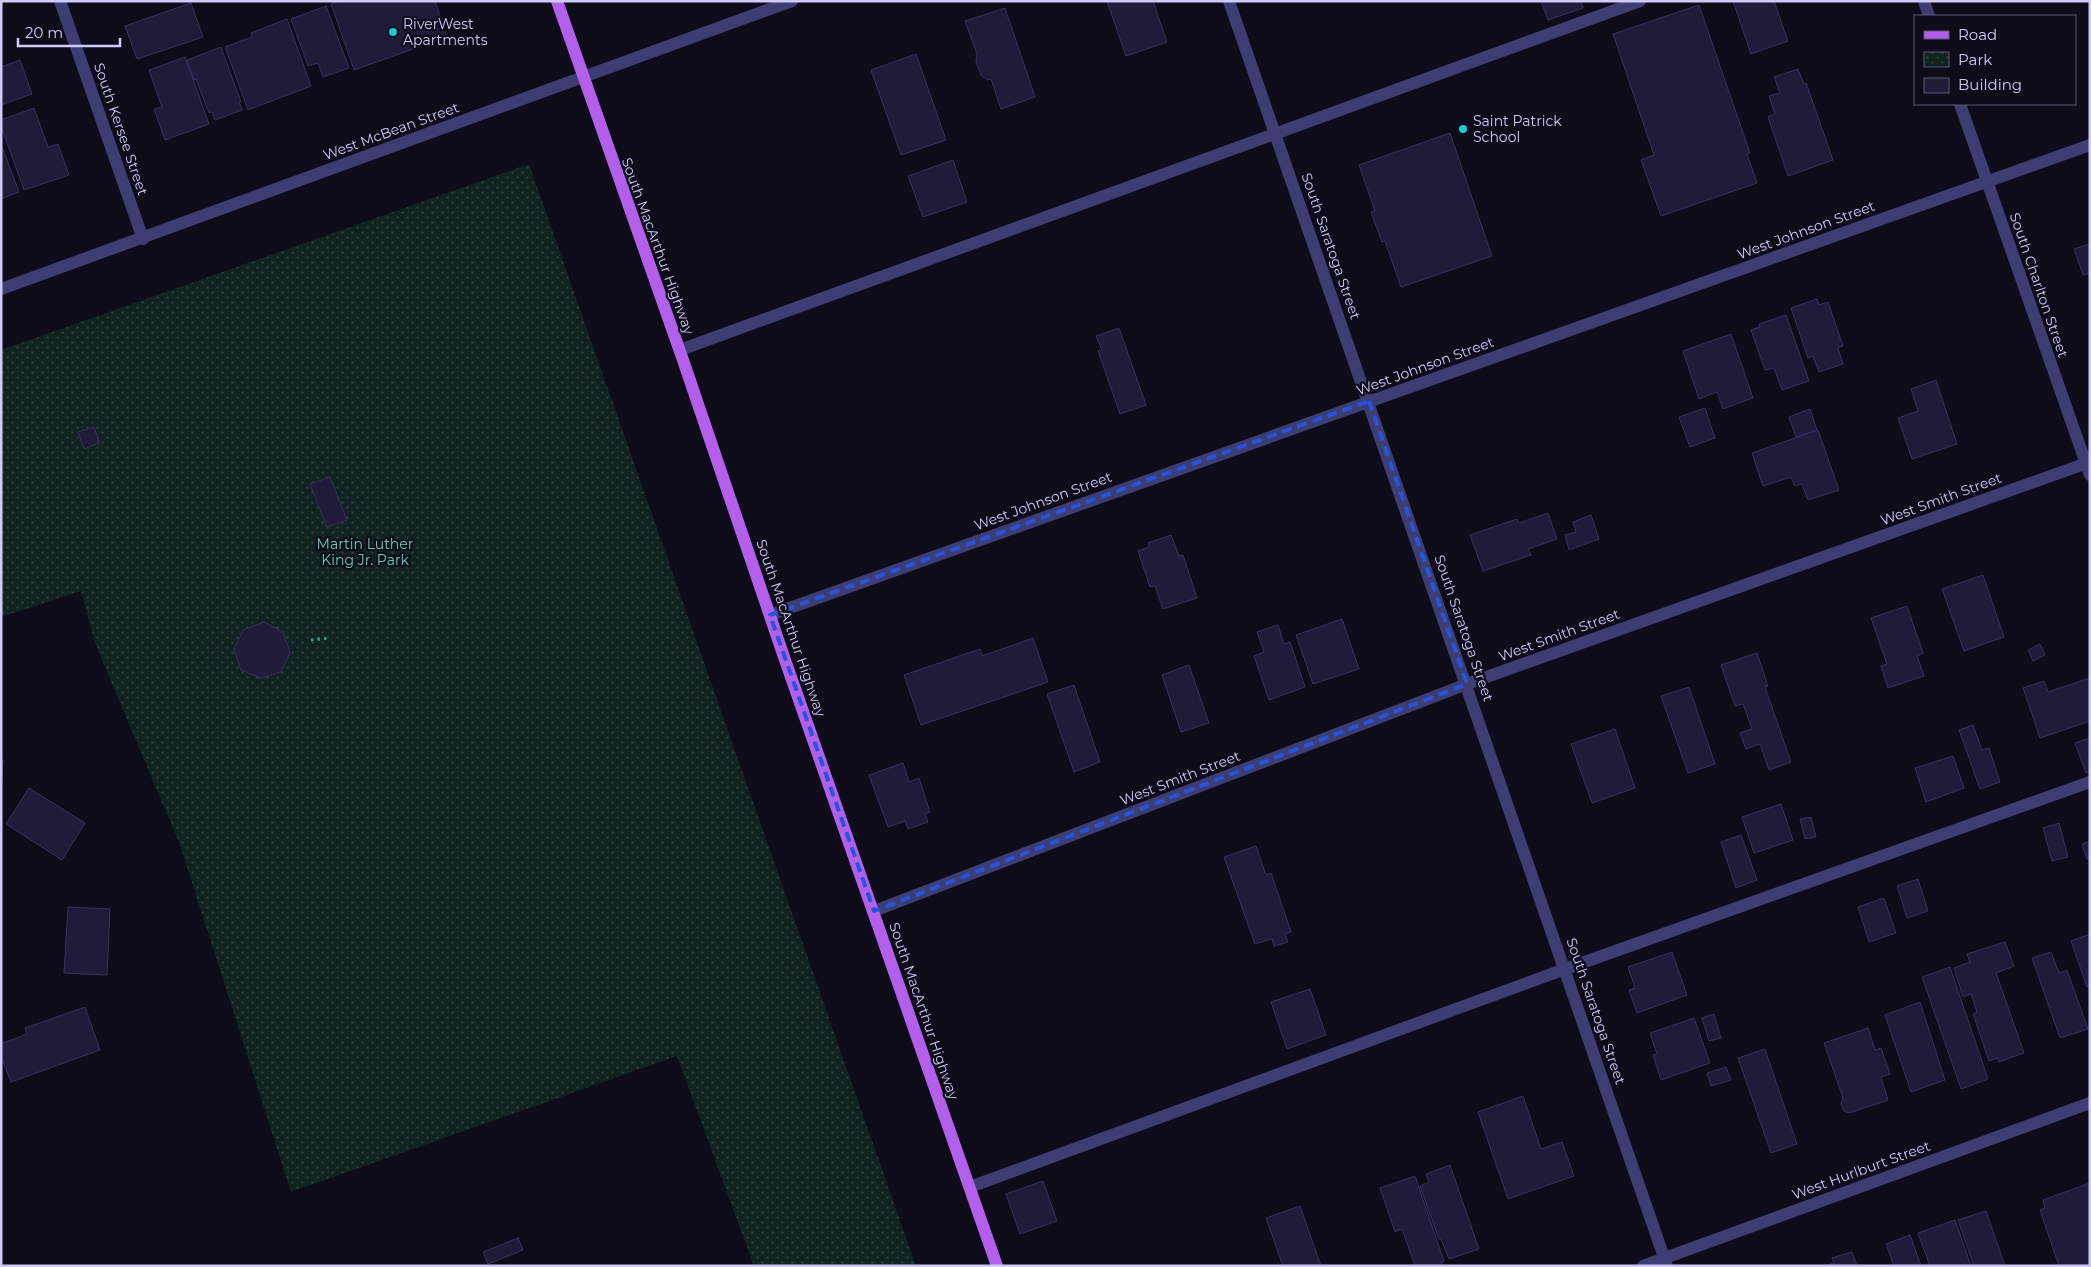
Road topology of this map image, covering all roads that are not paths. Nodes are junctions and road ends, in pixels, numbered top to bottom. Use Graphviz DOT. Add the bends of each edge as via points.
graph roads {
  1 [pos="60,1"];
  2 [pos="556,1"];
  3 [pos="792,1"];
  4 [pos="1229,1"];
  5 [pos="1640,1"];
  6 [pos="1924,1"];
  7 [pos="1929,15"];
  8 [pos="583,77"];
  9 [pos="1960,105"];
  10 [pos="1275,133"];
  11 [pos="2090,145"];
  12 [pos="1987,181"];
  13 [pos="143,239"];
  14 [pos="1,289"];
  15 [pos="680,350"];
  16 [pos="1369,401"];
  17 [pos="2088,467"];
  18 [pos="770,615"];
  19 [pos="1467,684"];
  20 [pos="2090,782"];
  21 [pos="874,911"];
  22 [pos="1565,969"];
  23 [pos="2090,1103"];
  24 [pos="970,1187"];
  25 [pos="1666,1262"];
  26 [pos="997,1266"];
  27 [pos="1643,1266"];
  1 -- 13 [label="street, South Kersee Street"];
  2 -- 8 [label="main road, South MacArthur Highway"];
  3 -- 8 [label="street, West McBean Street"];
  4 -- 10 [label="street, South Saratoga Street"];
  5 -- 10 [label="street"];
  6 -- 7 [label="street"];
  8 -- 13 [label="street, West McBean Street"];
  8 -- 15 [label="main road, South MacArthur Highway"];
  9 -- 12 [label="street, South Charlton Street"];
  10 -- 15 [label="street"];
  10 -- 16 [label="street, South Saratoga Street"];
  11 -- 12 [label="street, West Johnson Street"];
  12 -- 16 [label="street, West Johnson Street"];
  12 -- 17 [label="street, South Charlton Street"];
  13 -- 14 [label="street, West McBean Street"];
  15 -- 18 [label="main road, South MacArthur Highway"];
  16 -- 18 [label="street, West Johnson Street"];
  16 -- 19 [label="street, South Saratoga Street"];
  17 -- 19 [label="street, West Smith Street"];
  18 -- 21 [label="main road, South MacArthur Highway"];
  19 -- 21 [label="street, West Smith Street"];
  19 -- 22 [label="street, South Saratoga Street"];
  20 -- 22 [label="street"];
  21 -- 24 [label="main road, South MacArthur Highway"];
  22 -- 24 [label="street"];
  22 -- 25 [label="street, South Saratoga Street"];
  23 -- 25 [label="street, West Hurlburt Street"];
  24 -- 26 [label="main road, South MacArthur Highway"];
  25 -- 27 [label="street, West Hurlburt Street"];
}
